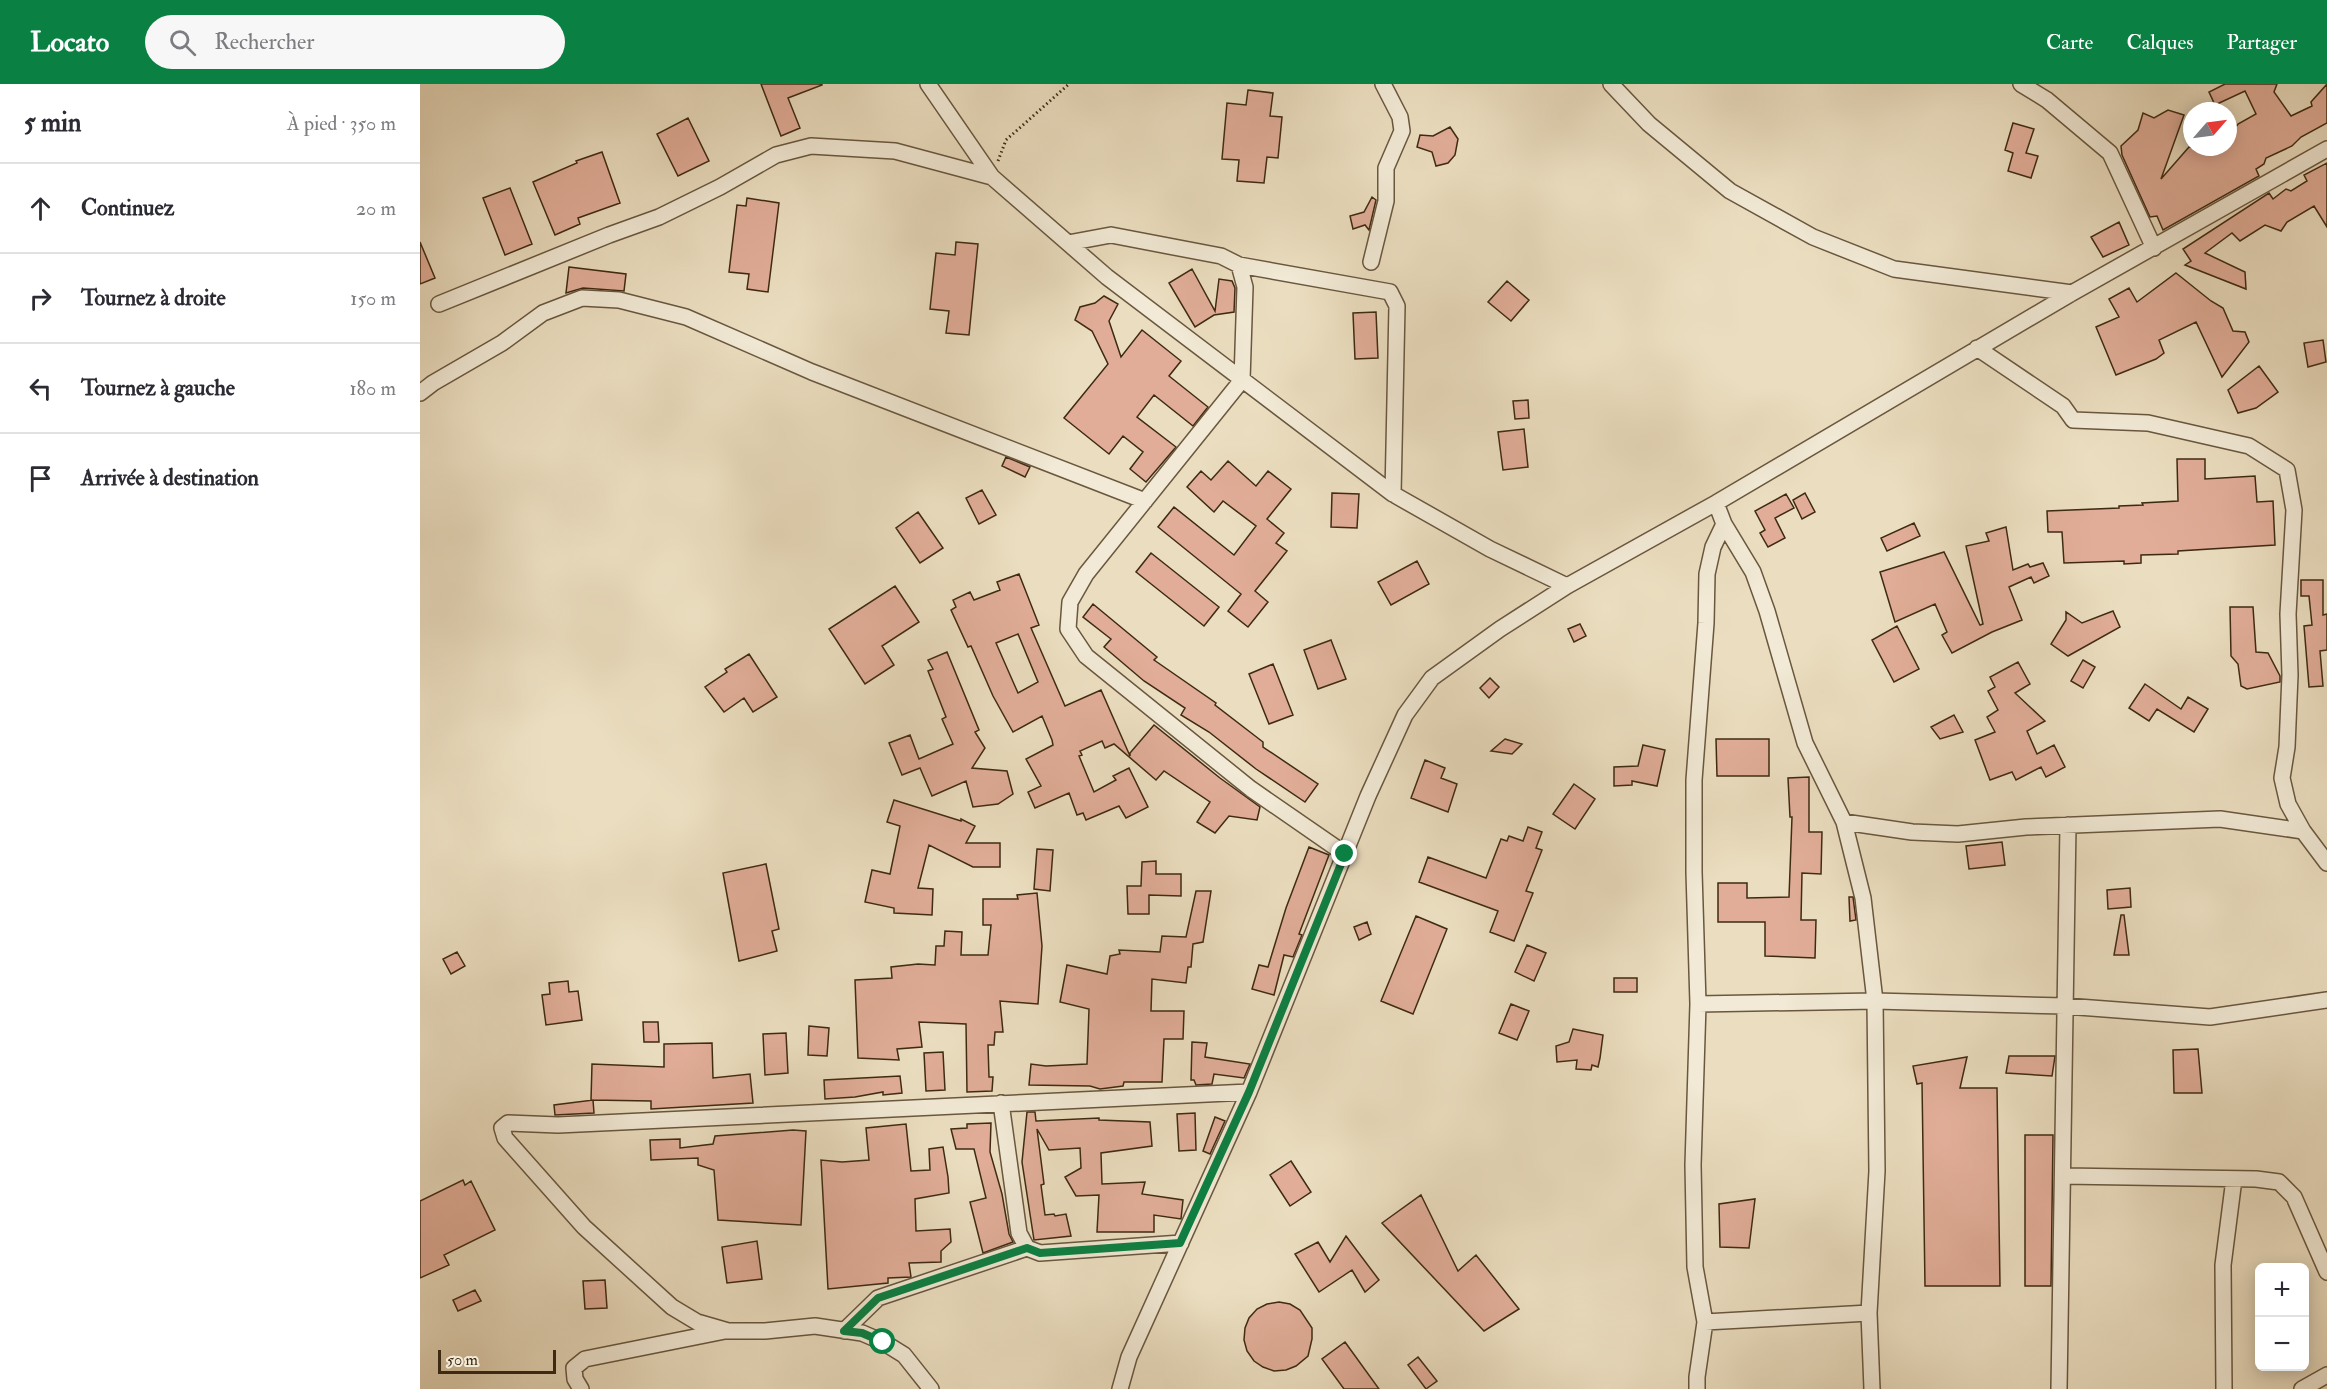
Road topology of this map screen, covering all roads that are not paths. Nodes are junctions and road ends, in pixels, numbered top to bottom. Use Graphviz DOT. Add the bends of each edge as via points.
graph roads {
  1 [pos="928,84"];
  2 [pos="1383,84"];
  3 [pos="1611,84"];
  4 [pos="2021,84"];
  5 [pos="2327,149"];
  6 [pos="992,177"];
  7 [pos="1068,243"];
  8 [pos="2154,248"];
  9 [pos="1371,261"];
  10 [pos="1239,265"];
  11 [pos="2072,293"];
  12 [pos="439,304"];
  13 [pos="1977,348"];
  14 [pos="1242,380"];
  15 [pos="420,393"];
  16 [pos="1393,494"];
  17 [pos="1145,501"];
  18 [pos="1716,503"];
  19 [pos="1724,524"];
  20 [pos="1567,586"];
  21 [pos="1844,822"];
  22 [pos="2068,825"];
  23 [pos="2303,831"];
  24 [pos="1345,854"];
  25 [pos="2327,863"];
  26 [pos="2327,1000"];
  27 [pos="1875,1001"];
  28 [pos="1698,1004"];
  29 [pos="2065,1006"];
  30 [pos="1249,1092"];
  31 [pos="1001,1103"];
  32 [pos="2064,1176"];
  33 [pos="2234,1179"];
  34 [pos="1180,1243"];
  35 [pos="1027,1248"];
  36 [pos="2327,1272"];
  37 [pos="1869,1313"];
  38 [pos="1706,1322"];
  39 [pos="728,1330"];
  40 [pos="844,1331"];
  41 [pos="2327,1375"];
  42 [pos="581,1389"];
  43 [pos="931,1389"];
  44 [pos="1120,1389"];
  45 [pos="1697,1389"];
  46 [pos="1872,1389"];
  47 [pos="2059,1389"];
  48 [pos="2224,1389"];
  49 [pos="2302,1389"];
  1 -- 6 [label="street"];
  2 -- 9 [label="street" via="1400,117 1402,131 1386,168 1386,201"];
  3 -- 11 [label="street" via="1649,124 1730,191 1813,237 1894,269"];
  4 -- 8 [label="street" via="2047,100 2110,153"];
  5 -- 8 [label="street"];
  6 -- 7 [label="street"];
  6 -- 12 [label="street" via="894,152 811,146 776,155 659,217"];
  7 -- 10 [label="street" via="1111,235 1221,256"];
  7 -- 14 [label="street"];
  8 -- 11 [label="street"];
  10 -- 14 [label="street" via="1245,287"];
  10 -- 16 [label="street" via="1390,292 1397,306"];
  11 -- 13 [label="street"];
  13 -- 18 [label="street"];
  13 -- 23 [label="street" via="2064,405 2073,420 2148,423 2249,446 2287,470 2294,510 2288,614 2290,675 2282,778 2288,804"];
  14 -- 16 [label="street"];
  14 -- 17 [label="street"];
  15 -- 17 [label="street" via="543,313 582,298 619,300 686,317 833,381"];
  16 -- 20 [label="street" via="1490,549"];
  17 -- 24 [label="street" via="1086,574 1070,602 1068,629 1086,656 1251,789"];
  18 -- 19 [label="street"];
  18 -- 20 [label="street"];
  19 -- 21 [label="street" via="1753,572 1804,743"];
  19 -- 28 [label="street" via="1713,547 1707,574 1694,780"];
  20 -- 24 [label="street" via="1432,678 1405,715"];
  21 -- 22 [label="street" via="1958,834"];
  21 -- 27 [label="street" via="1863,898"];
  22 -- 23 [label="street" via="2220,819"];
  22 -- 29 [label="street"];
  23 -- 25 [label="street"];
  24 -- 30 [label="street"];
  26 -- 29 [label="street" via="2210,1017"];
  27 -- 28 [label="street"];
  27 -- 29 [label="street"];
  27 -- 37 [label="street" via="1877,1171"];
  28 -- 38 [label="street" via="1693,1165 1695,1267"];
  29 -- 32 [label="street"];
  30 -- 31 [label="street"];
  30 -- 34 [label="street"];
  31 -- 35 [label="street" via="1019,1233"];
  31 -- 39 [label="street" via="558,1125 508,1123 502,1128 505,1138 585,1227 672,1307 697,1322"];
  32 -- 33 [label="street"];
  32 -- 47 [label="street"];
  33 -- 36 [label="street" via="2279,1182 2294,1197"];
  33 -- 48 [label="street" via="2223,1265"];
  34 -- 35 [label="street" via="1040,1253"];
  34 -- 44 [label="street" via="1129,1357"];
  35 -- 40 [label="street" via="878,1298"];
  37 -- 38 [label="street"];
  37 -- 46 [label="street"];
  38 -- 45 [label="street"];
  39 -- 40 [label="street" via="815,1326"];
  39 -- 42 [label="street" via="585,1359 574,1368 574,1379"];
  40 -- 43 [label="street" via="862,1333 904,1355"];
  41 -- 49 [label="street"];
}
